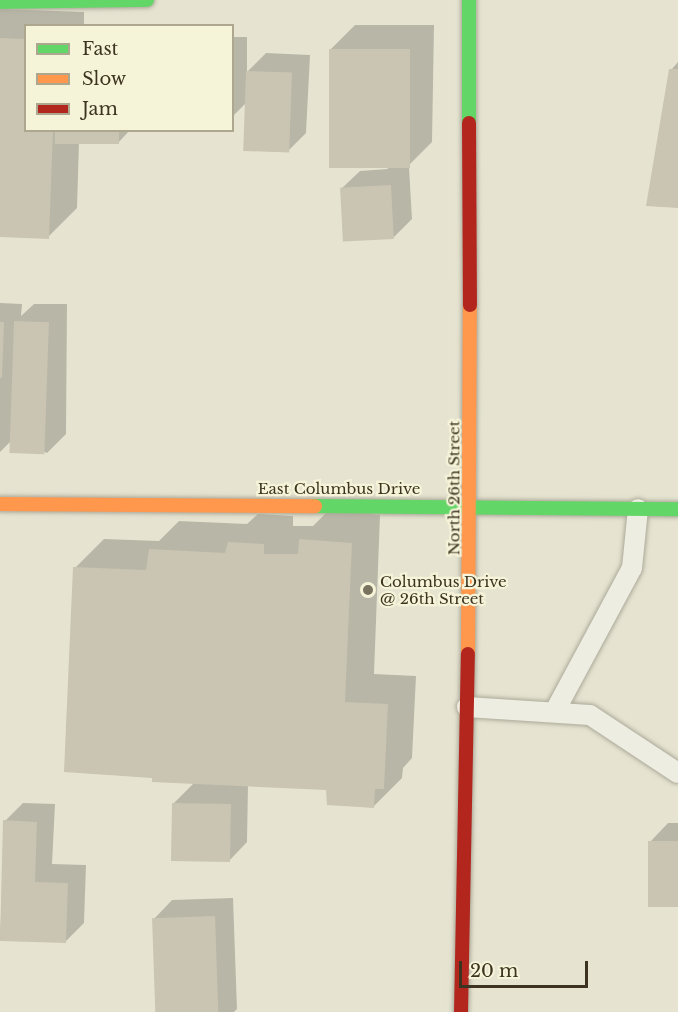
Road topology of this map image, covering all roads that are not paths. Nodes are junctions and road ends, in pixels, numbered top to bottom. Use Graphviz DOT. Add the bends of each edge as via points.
graph roads {
  1 [pos="147,0"];
  2 [pos="469,0"];
  3 [pos="0,2"];
  4 [pos="0,504"];
  5 [pos="471,506"];
  6 [pos="638,508"];
  7 [pos="678,509"];
  8 [pos="467,707"];
  9 [pos="555,711"];
  10 [pos="678,773"];
  11 [pos="461,1012"];
  1 -- 3 [label="street"];
  2 -- 5 [label="street, North 26th Street"];
  4 -- 5 [label="street, East Columbus Drive"];
  5 -- 6 [label="street, East Columbus Drive"];
  5 -- 8 [label="street, North 26th Street"];
  6 -- 7 [label="street, East Columbus Drive"];
  6 -- 9 [label="lane" via="632,568"];
  8 -- 9 [label="lane"];
  8 -- 11 [label="street, North 26th Street"];
  9 -- 10 [label="lane" via="590,715"];
}
